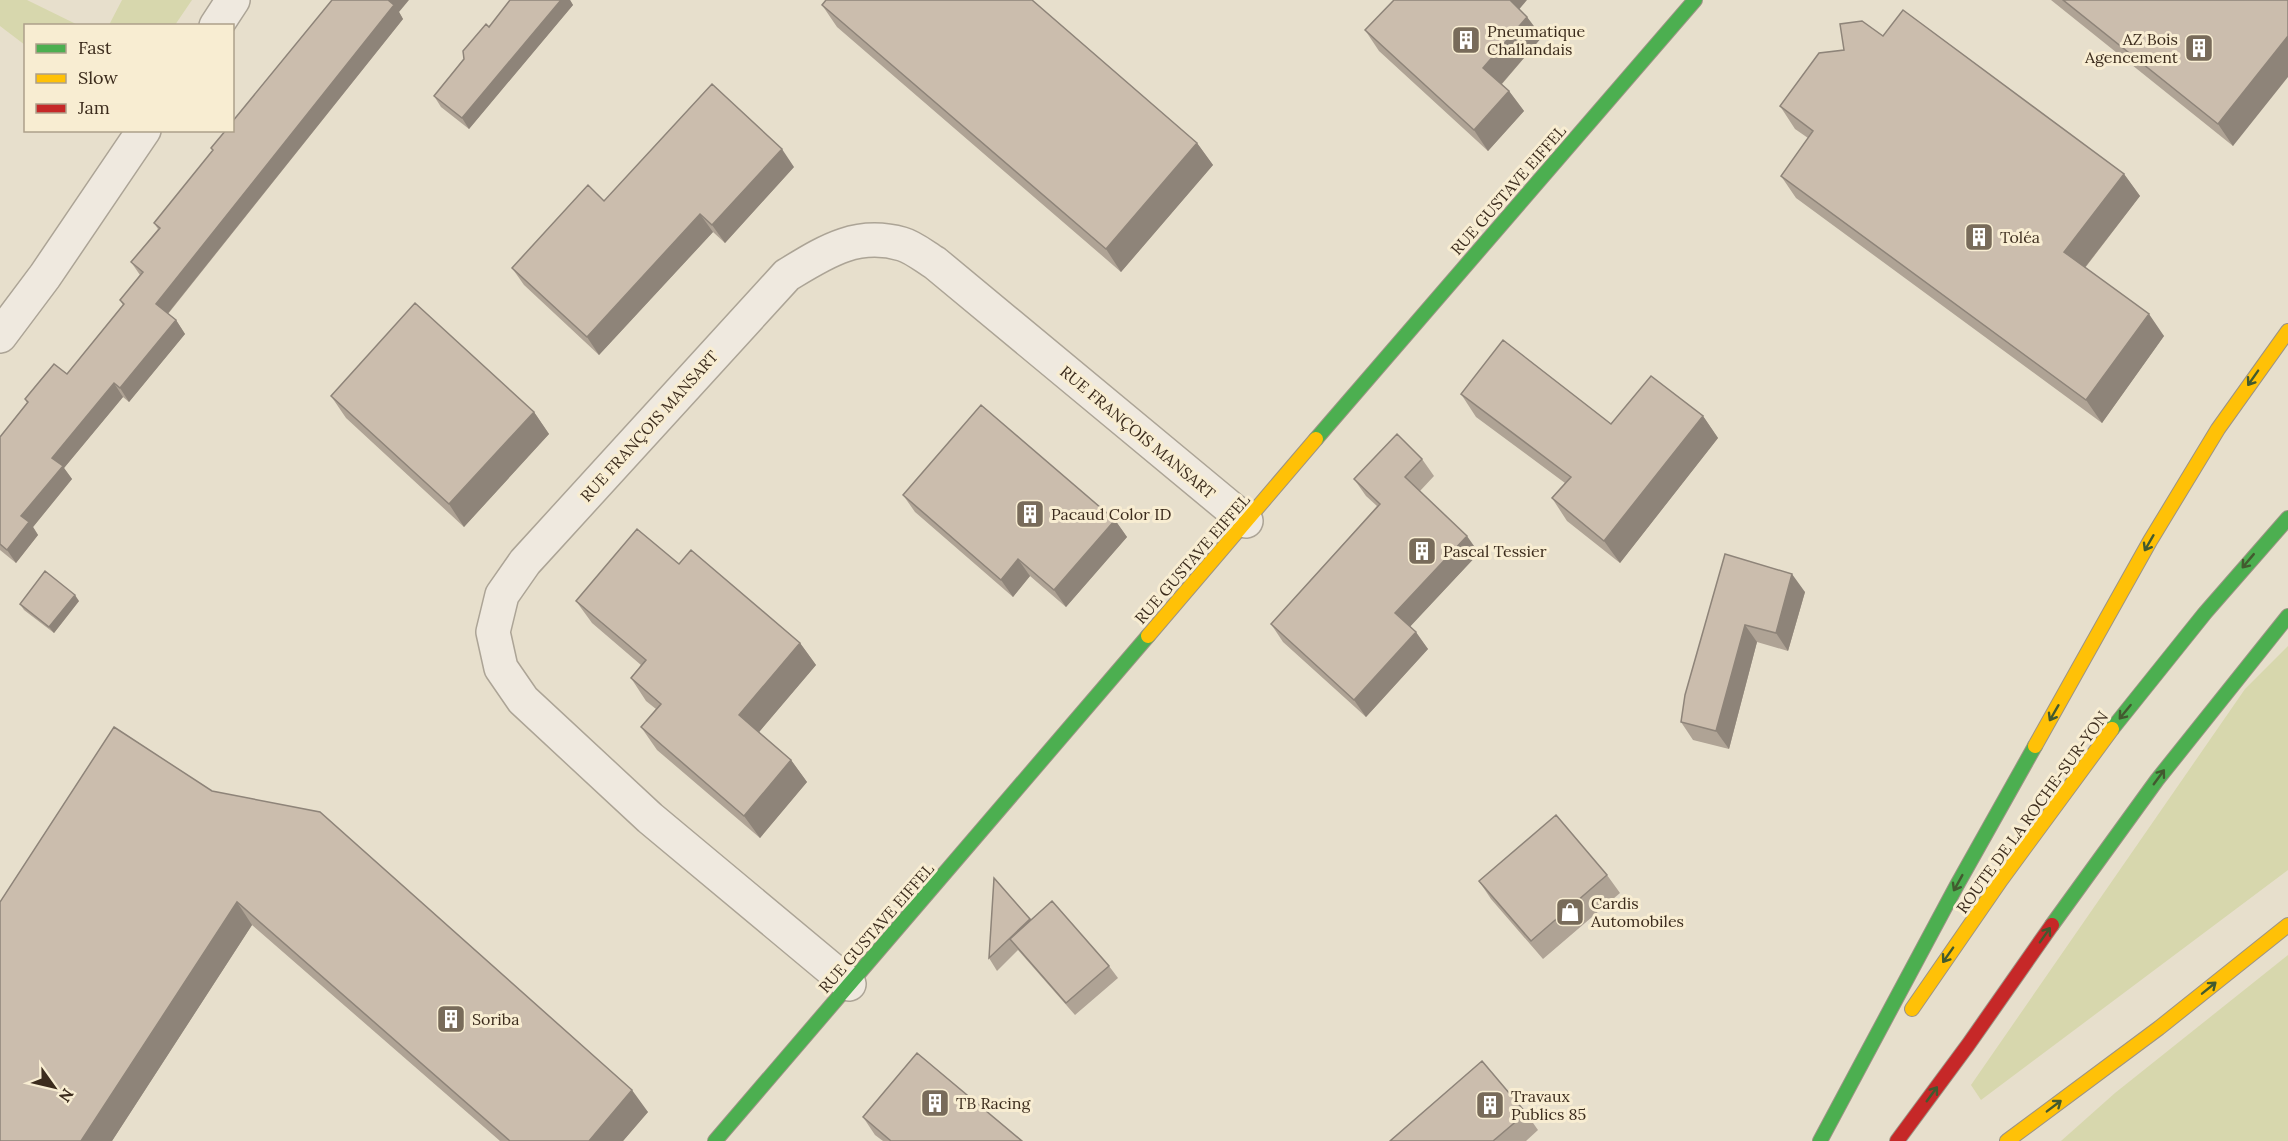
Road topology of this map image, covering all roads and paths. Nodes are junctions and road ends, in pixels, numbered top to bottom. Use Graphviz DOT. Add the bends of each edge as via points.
graph roads {
  1 [pos="233,0"];
  2 [pos="1695,0"];
  3 [pos="217,24"];
  4 [pos="143,132"];
  5 [pos="2288,331"];
  6 [pos="0,336"];
  7 [pos="2288,518"];
  8 [pos="1246,521"];
  9 [pos="2288,616"];
  10 [pos="2288,925"];
  11 [pos="849,984"];
  12 [pos="1902,1024"];
  13 [pos="1888,1044"];
  14 [pos="715,1141"];
  15 [pos="1821,1141"];
  16 [pos="1897,1141"];
  17 [pos="2007,1141"];
  1 -- 3 [label="street"];
  2 -- 8 [label="main road, RUE GUSTAVE EIFFEL"];
  4 -- 6 [label="street"];
  5 -- 15 [label="main road, one-way" via="2218,429 2150,541 1957,885"];
  7 -- 12 [label="main road, ROUTE DE LA ROCHE-SUR-YON, one-way" via="2254,554 2116,724 2032,835"];
  8 -- 11 [label="main road, RUE GUSTAVE EIFFEL"];
  8 -- 11 [label="street, RUE FRANÇOIS MANSART" via="935,263 903,244 869,239 831,249 787,275 525,562 501,595 493,632 501,668 523,700 650,818"];
  16 -- 9 [label="main road, one-way" via="2187,740"];
  17 -- 10 [label="main road, one-way" via="2160,1028"];
  11 -- 14 [label="main road, RUE GUSTAVE EIFFEL"];
  13 -- 15 [label="main road"];
}
